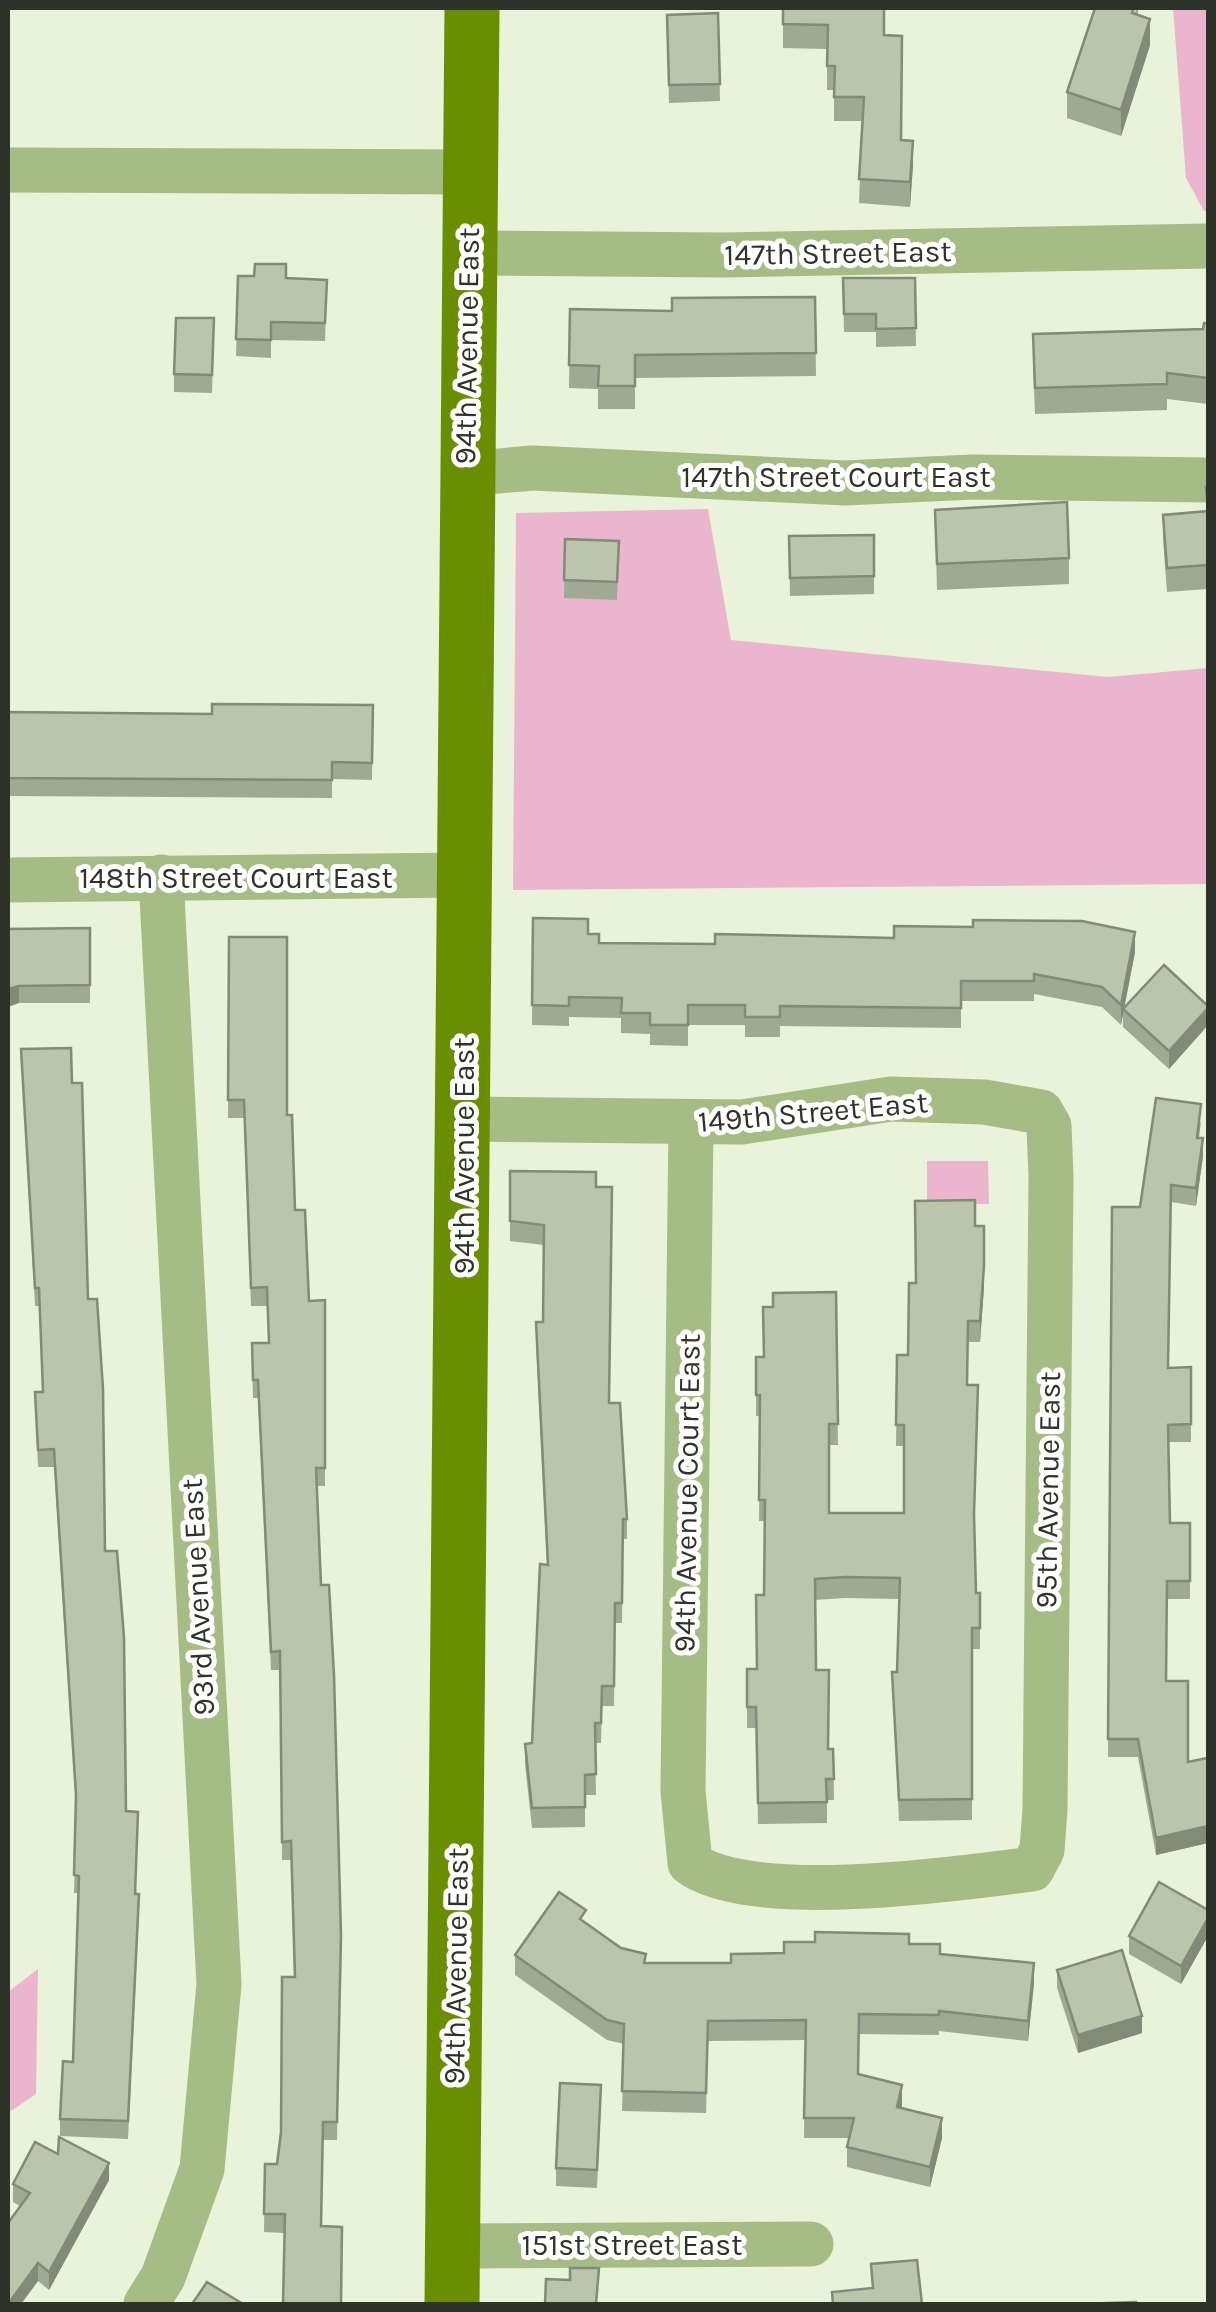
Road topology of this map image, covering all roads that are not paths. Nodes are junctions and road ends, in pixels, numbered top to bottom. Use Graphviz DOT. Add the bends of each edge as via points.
graph roads {
  1 [pos="472,8"];
  2 [pos="8,170"];
  3 [pos="470,172"];
  4 [pos="1208,246"];
  5 [pos="468,253"];
  6 [pos="464,474"];
  7 [pos="1208,480"];
  8 [pos="464,875"];
  9 [pos="161,877"];
  10 [pos="8,880"];
  11 [pos="1041,1112"];
  12 [pos="464,1120"];
  13 [pos="691,1124"];
  14 [pos="690,1863"];
  15 [pos="811,2244"];
  16 [pos="454,2246"];
  17 [pos="146,2304"];
  18 [pos="452,2304"];
  1 -- 3 [label="main road, 94th Avenue East"];
  2 -- 3 [label="street"];
  3 -- 5 [label="main road, 94th Avenue East"];
  4 -- 5 [label="street, 147th Street East"];
  5 -- 6 [label="main road, 94th Avenue East"];
  6 -- 7 [label="street, 147th Street Court East" via="533,468 845,483"];
  6 -- 8 [label="main road, 94th Avenue East"];
  8 -- 9 [label="street, 148th Street Court East"];
  8 -- 12 [label="main road, 94th Avenue East"];
  9 -- 10 [label="street, 148th Street Court East"];
  9 -- 17 [label="street, 93rd Avenue East" via="219,1984 202,2169"];
  11 -- 13 [label="street, 149th Street East" via="891,1098 778,1118"];
  11 -- 14 [label="street, 95th Avenue East" via="1049,1126 1051,1178 1042,1850 1032,1869 893,1887 708,1876"];
  12 -- 13 [label="street, 149th Street East"];
  12 -- 16 [label="main road, 94th Avenue East"];
  13 -- 14 [label="street, 94th Avenue Court East" via="683,1791"];
  15 -- 16 [label="street, 151st Street East"];
  16 -- 18 [label="main road, 94th Avenue East"];
}
